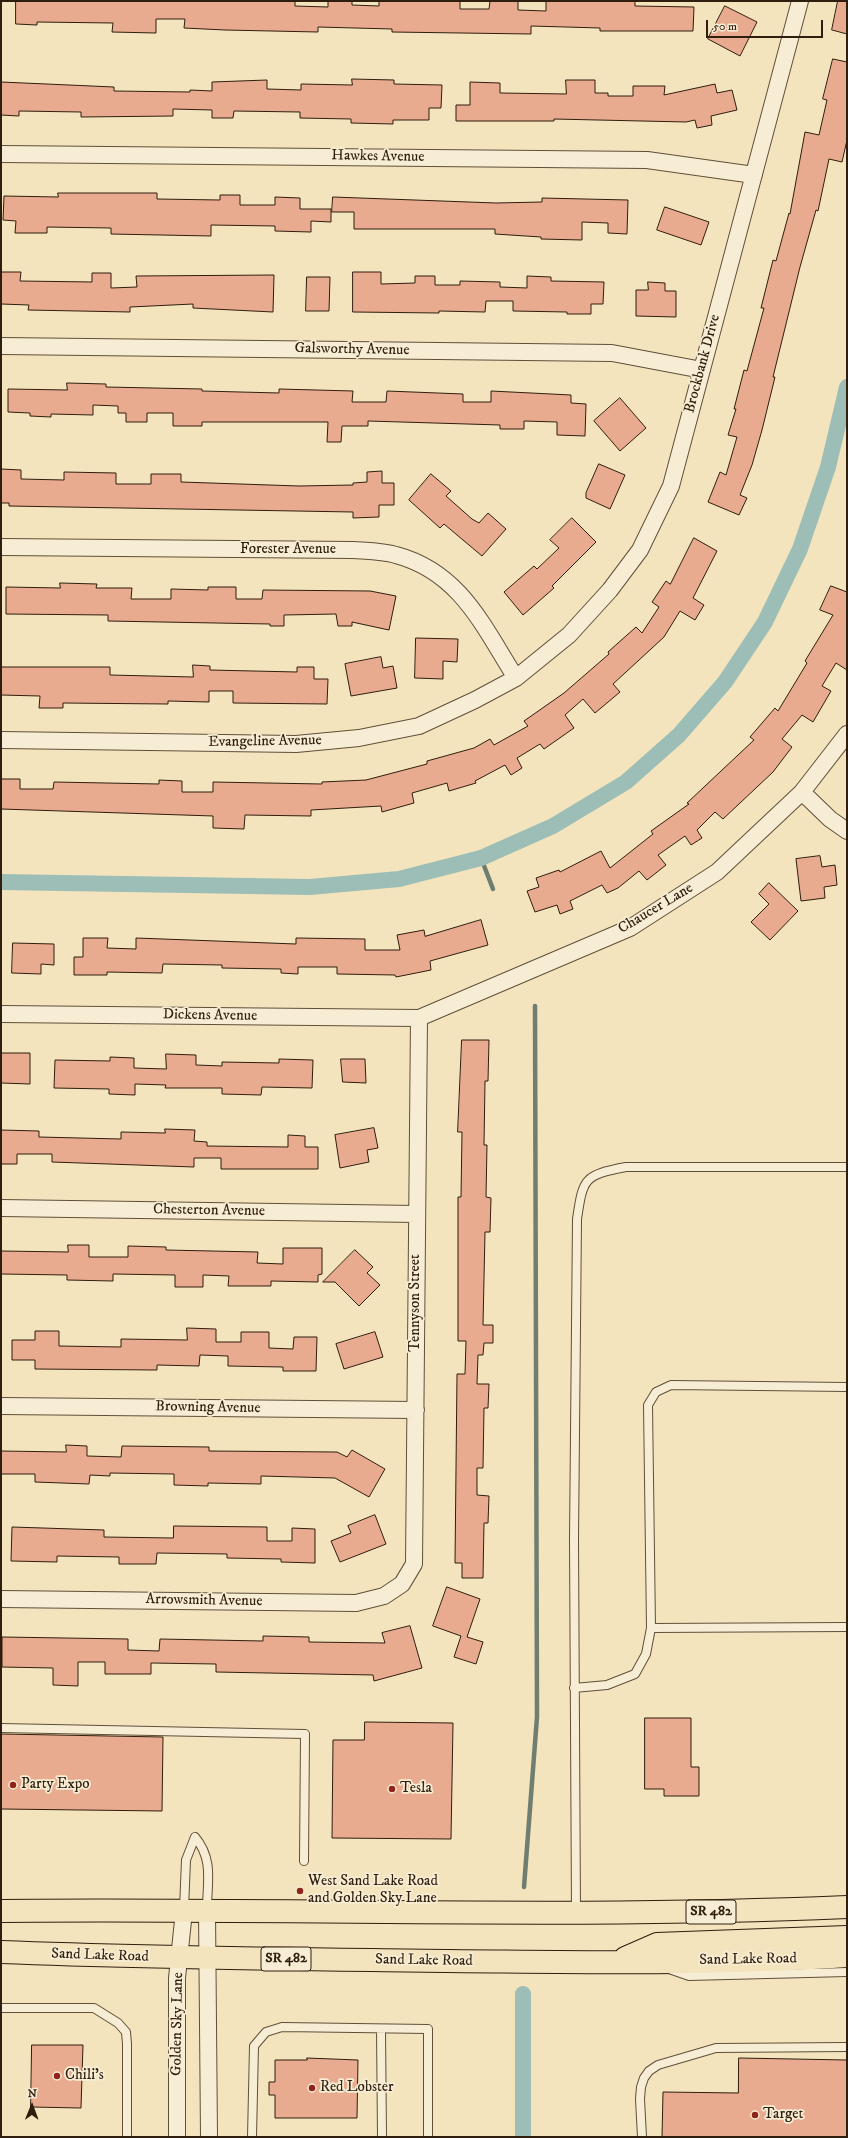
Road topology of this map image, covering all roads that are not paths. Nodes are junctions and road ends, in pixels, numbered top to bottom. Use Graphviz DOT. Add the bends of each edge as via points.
graph roads {
  1 [pos="800,1"];
  2 [pos="1,154"];
  3 [pos="754,175"];
  4 [pos="1,346"];
  5 [pos="702,370"];
  6 [pos="1,548"];
  7 [pos="516,678"];
  8 [pos="847,734"];
  9 [pos="1,740"];
  10 [pos="802,792"];
  11 [pos="847,831"];
  12 [pos="1,1014"];
  13 [pos="419,1018"];
  14 [pos="847,1167"];
  15 [pos="1,1208"];
  16 [pos="416,1214"];
  17 [pos="847,1387"];
  18 [pos="1,1406"];
  19 [pos="416,1410"];
  20 [pos="402,1584"];
  21 [pos="1,1598"];
  22 [pos="847,1627"];
  23 [pos="651,1628"];
  24 [pos="574,1688"];
  25 [pos="1,1728"];
  26 [pos="304,1861"];
  27 [pos="847,1907"];
  28 [pos="1,1911"];
  29 [pos="184,1911"];
  30 [pos="207,1911"];
  31 [pos="576,1913"];
  32 [pos="847,1937"];
  33 [pos="1,1952"];
  34 [pos="847,1956"];
  35 [pos="179,1958"];
  36 [pos="208,1958"];
  37 [pos="648,1961"];
  38 [pos="615,1962"];
  39 [pos="847,1972"];
  40 [pos="1,2008"];
  41 [pos="382,2029"];
  42 [pos="847,2047"];
  43 [pos="127,2137"];
  44 [pos="177,2137"];
  45 [pos="209,2137"];
  46 [pos="252,2137"];
  47 [pos="382,2137"];
  48 [pos="428,2137"];
  49 [pos="642,2137"];
  1 -- 3 [label="street, Brockbank Drive"];
  2 -- 3 [label="street, Hawkes Avenue" via="648,160"];
  3 -- 5 [label="street, Brockbank Drive"];
  4 -- 5 [label="street, Galsworthy Avenue" via="612,353"];
  5 -- 7 [label="street, Brockbank Drive" via="670,486 640,550 610,590 569,635"];
  6 -- 7 [label="street, Forester Avenue" via="353,550 394,554 416,561 439,574 464,597"];
  7 -- 9 [label="street, Evangeline Avenue" via="419,726 359,738 296,744"];
  8 -- 10 [label="street, Chaucer Lane"];
  10 -- 11 [label="street" via="830,819"];
  10 -- 13 [label="street, Chaucer Lane" via="717,872 630,928"];
  12 -- 13 [label="street, Dickens Avenue"];
  13 -- 16 [label="street, Tennyson Street"];
  14 -- 24 [label="lane" via="626,1167 605,1171 583,1184 577,1219"];
  15 -- 16 [label="street, Chesterton Avenue"];
  16 -- 19 [label="street, Tennyson Street"];
  17 -- 23 [label="lane" via="671,1385 656,1392 648,1405"];
  18 -- 19 [label="street, Browning Avenue"];
  19 -- 20 [label="street, Tennyson Street" via="414,1564"];
  20 -- 21 [label="street, Arrowsmith Avenue" via="384,1596 356,1603"];
  22 -- 23 [label="lane"];
  23 -- 24 [label="lane" via="646,1654 635,1674 607,1685"];
  24 -- 31 [label="lane"];
  25 -- 26 [label="lane" via="305,1734"];
  27 -- 31 [label="main road, SR 482" via="738,1912"];
  28 -- 29 [label="main road, SR 482"];
  29 -- 30 [label="main road, SR 482"];
  29 -- 30 [label="lane" via="186,1860 195,1837 208,1861"];
  29 -- 35 [label="street, Golden Sky Lane"];
  30 -- 31 [label="main road, SR 482"];
  30 -- 36 [label="street, Golden Sky Lane"];
  32 -- 38 [label="main road" via="657,1944"];
  33 -- 35 [label="main road, Sand Lake Road / SR 482"];
  34 -- 37 [label="main road, Sand Lake Road / SR 482"];
  35 -- 36 [label="main road, Sand Lake Road / SR 482"];
  35 -- 44 [label="street, Golden Sky Lane"];
  36 -- 38 [label="main road, Sand Lake Road / SR 482"];
  36 -- 45 [label="street, Golden Sky Lane"];
  37 -- 38 [label="main road, Sand Lake Road / SR 482"];
  37 -- 39 [label="lane" via="689,1976"];
  40 -- 43 [label="lane" via="94,2008 118,2023 126,2032 127,2044"];
  41 -- 46 [label="lane" via="282,2027 266,2032 254,2046"];
  41 -- 47 [label="lane"];
  41 -- 48 [label="lane" via="428,2029"];
  42 -- 49 [label="lane" via="716,2048 658,2065 649,2071 641,2088"];
}
